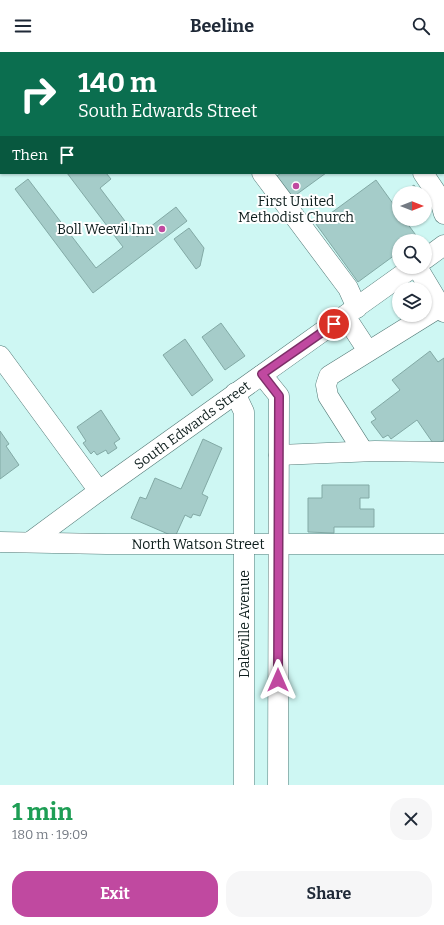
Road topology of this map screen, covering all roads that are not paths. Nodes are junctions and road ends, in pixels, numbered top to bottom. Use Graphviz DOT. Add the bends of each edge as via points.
graph roads {
  1 [pos="263,174"];
  2 [pos="424,174"];
  3 [pos="444,214"];
  4 [pos="444,245"];
  5 [pos="432,253"];
  6 [pos="420,274"];
  7 [pos="407,278"];
  8 [pos="351,312"];
  9 [pos="434,312"];
  10 [pos="368,351"];
  11 [pos="0,356"];
  12 [pos="262,374"];
  13 [pos="236,393"];
  14 [pos="363,451"];
  15 [pos="444,452"];
  16 [pos="279,455"];
  17 [pos="99,491"];
  18 [pos="0,542"];
  19 [pos="30,542"];
  20 [pos="244,544"];
  21 [pos="278,544"];
  22 [pos="444,544"];
  23 [pos="244,785"];
  24 [pos="278,785"];
  1 -- 8 [label="street" via="348,288"];
  2 -- 3 [label="street" via="439,197"];
  4 -- 5 [label="street"];
  6 -- 9 [label="street"];
  7 -- 8 [label="street, South Edwards Street"];
  8 -- 10 [label="street"];
  8 -- 12 [label="street, South Edwards Street"];
  9 -- 10 [label="street"];
  10 -- 14 [label="street" via="329,376 326,385 328,396"];
  11 -- 17 [label="street"];
  12 -- 13 [label="street, South Edwards Street"];
  12 -- 16 [label="street" via="279,396"];
  13 -- 17 [label="street, South Edwards Street"];
  13 -- 20 [label="street, Daleville Avenue" via="244,412"];
  14 -- 15 [label="street"];
  14 -- 16 [label="street"];
  16 -- 21 [label="street"];
  17 -- 19 [label="street, South Edwards Street"];
  18 -- 19 [label="street, North Watson Street"];
  19 -- 20 [label="street, North Watson Street"];
  20 -- 21 [label="street, North Watson Street"];
  20 -- 23 [label="street, Daleville Avenue"];
  21 -- 22 [label="street, North Watson Street"];
  21 -- 24 [label="street"];
}
